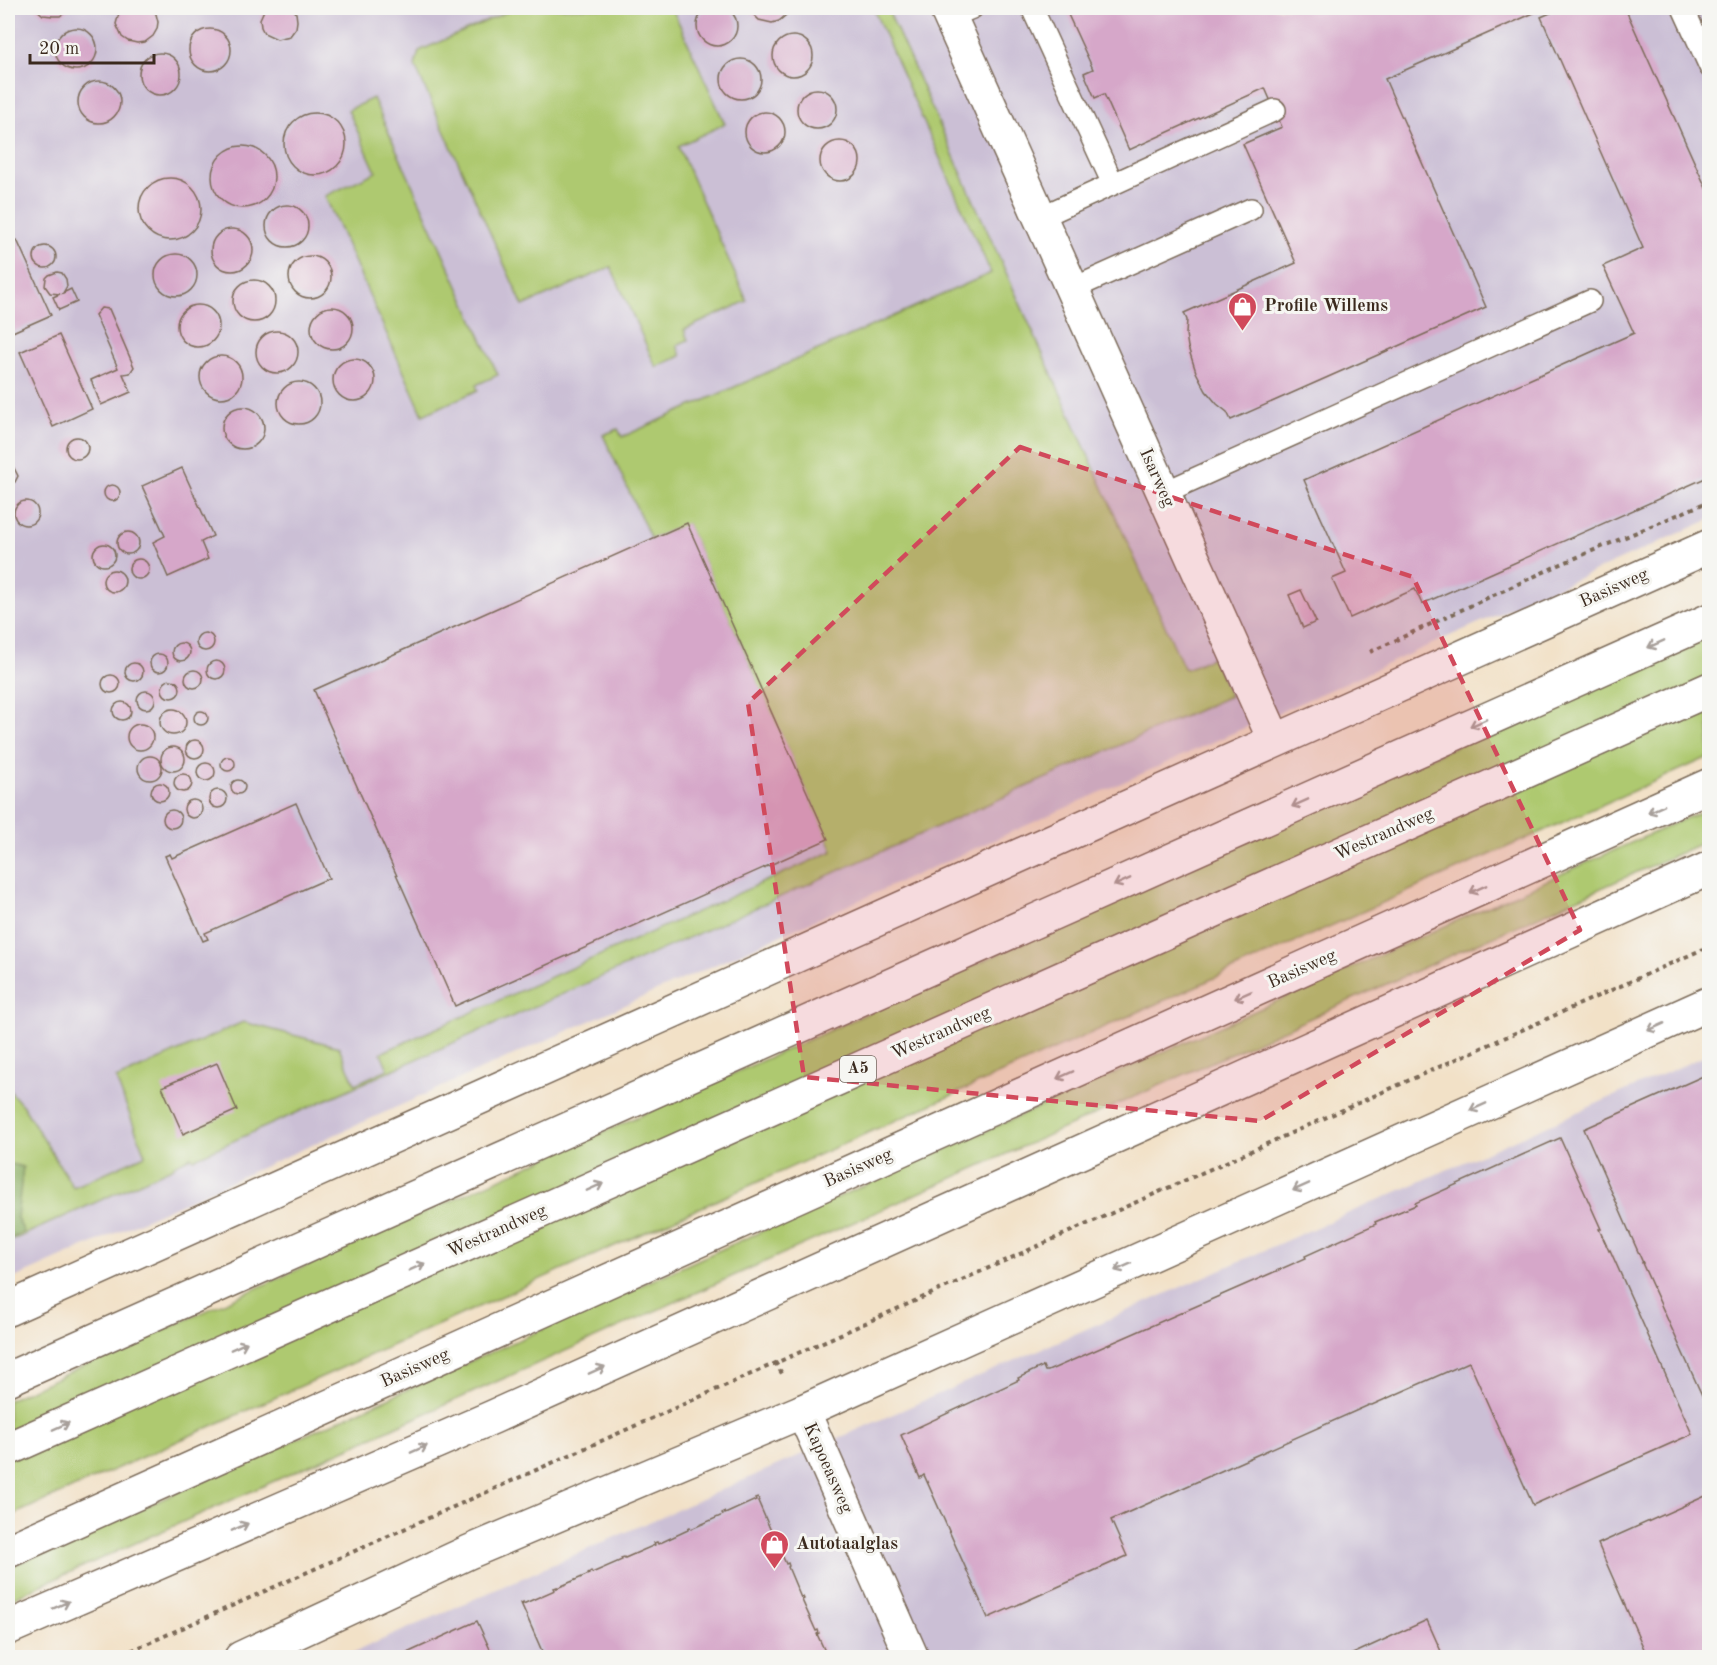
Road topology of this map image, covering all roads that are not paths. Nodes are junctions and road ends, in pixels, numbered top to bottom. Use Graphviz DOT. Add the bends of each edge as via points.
graph roads {
  1 [pos="1032,8"];
  2 [pos="1683,8"];
  3 [pos="956,11"];
  4 [pos="1710,67"];
  5 [pos="1275,110"];
  6 [pos="1113,184"];
  7 [pos="1251,209"];
  8 [pos="1041,217"];
  9 [pos="1072,289"];
  10 [pos="1590,301"];
  11 [pos="1163,493"];
  12 [pos="1710,546"];
  13 [pos="1710,620"];
  14 [pos="1710,689"];
  15 [pos="1274,739"];
  16 [pos="1710,785"];
  17 [pos="1710,868"];
  18 [pos="1710,1003"];
  19 [pos="8,1309"];
  20 [pos="8,1379"];
  21 [pos="803,1411"];
  22 [pos="8,1449"];
  23 [pos="8,1551"];
  24 [pos="8,1628"];
  25 [pos="241,1658"];
  26 [pos="912,1658"];
  1 -- 6 [label="lane"];
  2 -- 4 [label="lane"];
  3 -- 8 [label="main road, Isarweg"];
  5 -- 6 [label="lane"];
  6 -- 8 [label="lane"];
  7 -- 9 [label="lane"];
  8 -- 9 [label="main road, Isarweg"];
  9 -- 11 [label="main road, Isarweg"];
  10 -- 11 [label="lane"];
  11 -- 15 [label="main road, Isarweg"];
  12 -- 15 [label="main road, Basisweg"];
  13 -- 20 [label="main road, one-way"];
  22 -- 14 [label="main road, Westrandweg / A5, one-way"];
  15 -- 19 [label="main road, Basisweg"];
  16 -- 23 [label="main road, Basisweg, one-way"];
  24 -- 17 [label="main road, one-way" via="504,1412"];
  18 -- 21 [label="main road, one-way"];
  21 -- 25 [label="main road" via="469,1552"];
  21 -- 26 [label="main road, Kapoeasweg"];
}
